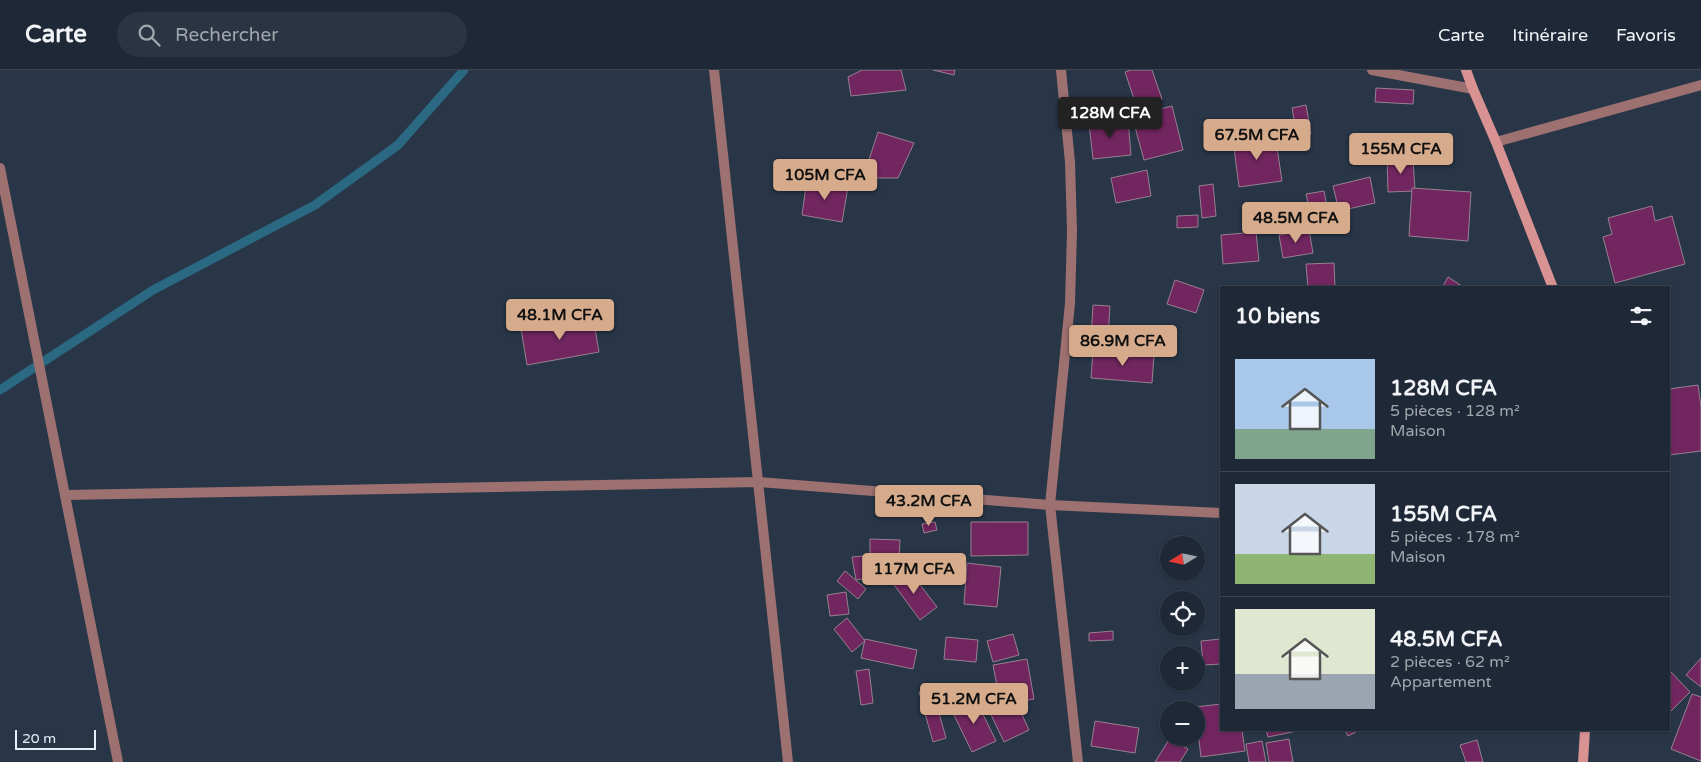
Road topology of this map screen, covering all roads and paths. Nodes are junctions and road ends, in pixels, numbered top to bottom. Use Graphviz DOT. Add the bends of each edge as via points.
graph roads {
  1 [pos="714,70"];
  2 [pos="1061,70"];
  3 [pos="1372,70"];
  4 [pos="1466,70"];
  5 [pos="1701,85"];
  6 [pos="1472,89"];
  7 [pos="1496,142"];
  8 [pos="0,168"];
  9 [pos="1552,286"];
  10 [pos="758,482"];
  11 [pos="65,495"];
  12 [pos="1050,505"];
  13 [pos="1220,513"];
  14 [pos="1585,731"];
  15 [pos="118,762"];
  16 [pos="788,762"];
  17 [pos="1078,762"];
  18 [pos="1583,762"];
  1 -- 10 [label="street"];
  2 -- 12 [label="street" via="1070,162 1072,231 1070,303"];
  3 -- 6 [label="street"];
  4 -- 6 [label="street"];
  5 -- 7 [label="street"];
  6 -- 7 [label="street"];
  7 -- 9 [label="street"];
  8 -- 11 [label="street"];
  10 -- 11 [label="street"];
  10 -- 12 [label="street"];
  10 -- 16 [label="street"];
  11 -- 15 [label="street"];
  12 -- 13 [label="street"];
  12 -- 17 [label="street"];
  14 -- 18 [label="street"];
}
